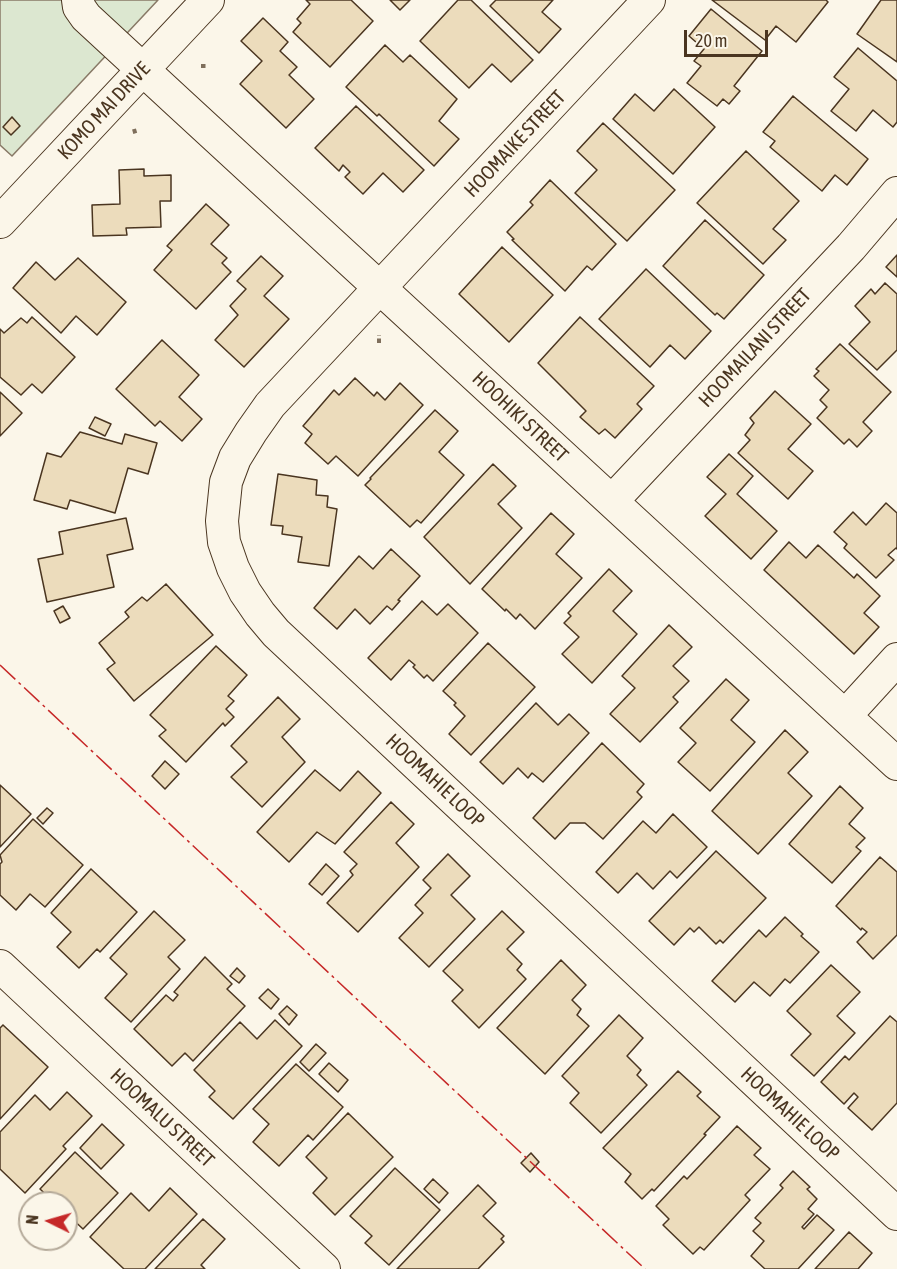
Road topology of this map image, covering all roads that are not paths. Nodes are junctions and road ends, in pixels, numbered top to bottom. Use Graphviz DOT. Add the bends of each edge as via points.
graph roads {
  1 [pos="78,0"];
  2 [pos="208,0"];
  3 [pos="649,0"];
  4 [pos="143,69"];
  5 [pos="897,193"];
  6 [pos="0,222"];
  7 [pos="380,288"];
  8 [pos="612,501"];
  9 [pos="897,659"];
  10 [pos="845,716"];
  11 [pos="897,764"];
  12 [pos="0,966"];
  13 [pos="897,1214"];
  14 [pos="324,1269"];
  1 -- 4 [label="street, HOOHIKI STREET" via="86,17"];
  2 -- 4 [label="street, KOMO MAI DRIVE"];
  3 -- 7 [label="street, HOOMAIKE STREET"];
  4 -- 6 [label="street, KOMO MAI DRIVE"];
  4 -- 7 [label="street, HOOHIKI STREET"];
  5 -- 8 [label="street, HOOMAILANI STREET"];
  7 -- 8 [label="street, HOOHIKI STREET"];
  7 -- 13 [label="street, HOOMAHIE LOOP" via="270,405 236,458 226,482 222,521 224,542 245,592 276,633"];
  8 -- 10 [label="street, HOOHIKI STREET"];
  9 -- 10 [label="street"];
  10 -- 11 [label="street, HOOHIKI STREET"];
  12 -- 14 [label="street, HOOMALU STREET"];
}
